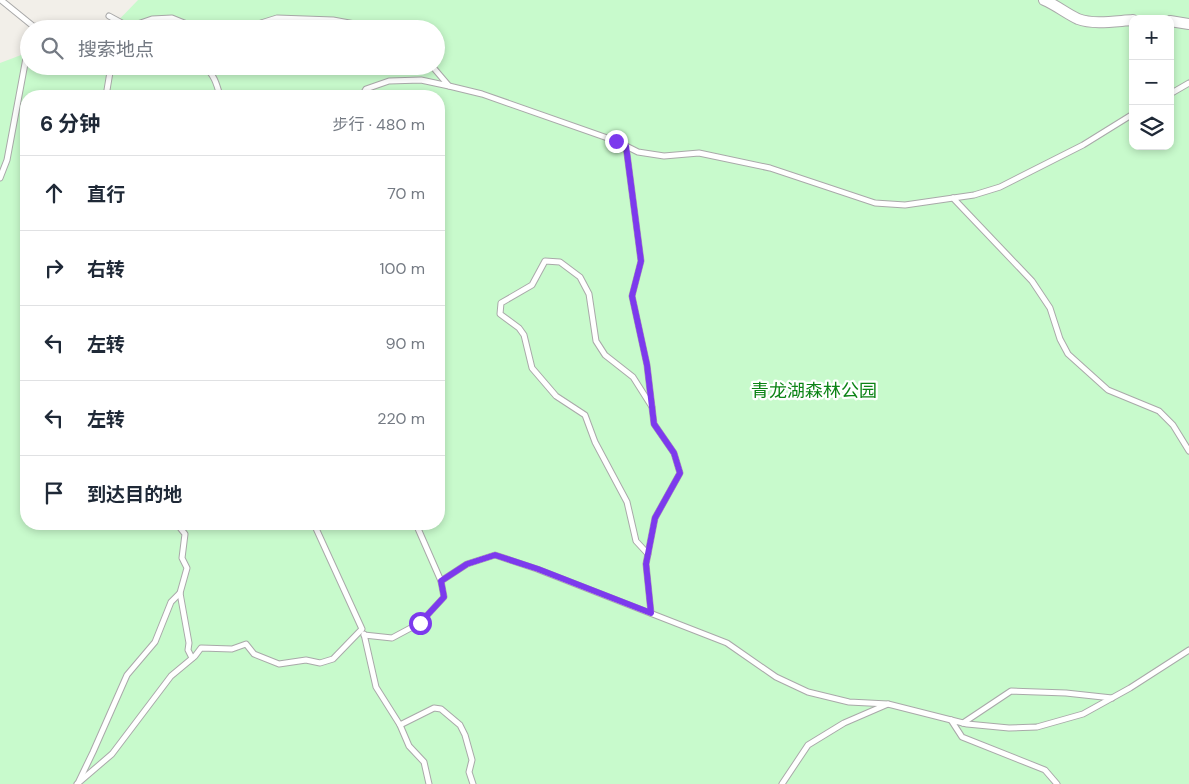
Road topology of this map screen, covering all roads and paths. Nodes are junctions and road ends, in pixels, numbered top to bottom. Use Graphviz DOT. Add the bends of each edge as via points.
graph roads {
  1 [pos="1,0"];
  2 [pos="1044,0"];
  3 [pos="109,16"];
  4 [pos="25,20"];
  5 [pos="115,20"];
  6 [pos="149,20"];
  7 [pos="177,20"];
  8 [pos="270,20"];
  9 [pos="333,20"];
  10 [pos="1129,20"];
  11 [pos="1174,22"];
  12 [pos="1189,24"];
  13 [pos="23,75"];
  14 [pos="110,75"];
  15 [pos="211,75"];
  16 [pos="440,75"];
  17 [pos="1189,84"];
  18 [pos="449,86"];
  19 [pos="20,90"];
  20 [pos="20,90"];
  21 [pos="107,90"];
  22 [pos="218,90"];
  23 [pos="365,90"];
  24 [pos="1174,92"];
  25 [pos="1129,116"];
  26 [pos="626,146"];
  27 [pos="0,178"];
  28 [pos="953,198"];
  29 [pos="652,407"];
  30 [pos="1189,451"];
  31 [pos="182,530"];
  32 [pos="317,530"];
  33 [pos="419,530"];
  34 [pos="648,554"];
  35 [pos="441,581"];
  36 [pos="180,593"];
  37 [pos="651,613"];
  38 [pos="363,632"];
  39 [pos="1189,650"];
  40 [pos="192,658"];
  41 [pos="1113,698"];
  42 [pos="888,704"];
  43 [pos="951,719"];
  44 [pos="963,723"];
  45 [pos="400,725"];
  46 [pos="77,784"];
  47 [pos="429,784"];
  48 [pos="473,784"];
  49 [pos="782,784"];
  50 [pos="1057,784"];
  1 -- 4 [label="lane"];
  2 -- 10 [label="street" via="1078,19 1092,22"];
  3 -- 5 [label="lane"];
  6 -- 7 [label="lane"];
  8 -- 9 [label="lane"];
  11 -- 12 [label="street"];
  13 -- 19 [label="lane"];
  14 -- 21 [label="lane"];
  15 -- 22 [label="lane"];
  16 -- 18 [label="lane"];
  17 -- 24 [label="lane"];
  18 -- 23 [label="lane" via="421,80 389,81"];
  18 -- 26 [label="lane" via="482,94"];
  20 -- 27 [label="lane" via="7,160"];
  25 -- 28 [label="lane" via="1083,145 1000,188"];
  26 -- 28 [label="lane" via="638,152 664,156 699,153 770,168 875,203 905,205"];
  26 -- 29 [label="lane" via="641,261 632,296 647,365"];
  28 -- 30 [label="lane" via="1032,281 1050,308 1068,354 1108,390 1159,411 1173,425"];
  29 -- 34 [label="lane" via="654,424 674,453 680,473 655,518"];
  29 -- 34 [label="lane" via="633,377 605,355 596,342 589,294 580,277 560,262 545,262 532,285 501,303 500,314 524,335 532,368 556,396 585,416 627,502 636,541"];
  31 -- 36 [label="lane" via="185,534 182,558 187,568"];
  32 -- 38 [label="lane"];
  33 -- 35 [label="lane"];
  34 -- 37 [label="lane" via="646,564"];
  35 -- 37 [label="lane" via="467,564 495,555"];
  35 -- 38 [label="lane" via="444,597 420,623 392,638"];
  36 -- 40 [label="lane"];
  36 -- 46 [label="lane" via="171,602 155,642 127,675"];
  37 -- 42 [label="lane" via="728,643 776,677 808,692 849,702"];
  38 -- 40 [label="lane" via="333,659 320,663 306,660 279,664 254,654 246,644 232,650 201,648"];
  38 -- 45 [label="lane" via="376,687"];
  39 -- 41 [label="lane"];
  40 -- 46 [label="lane" via="171,676 112,754"];
  41 -- 44 [label="lane" via="1083,714 1037,727 1009,728"];
  41 -- 44 [label="lane" via="1066,692 1011,691"];
  42 -- 43 [label="lane"];
  42 -- 49 [label="lane" via="844,723 808,745"];
  43 -- 44 [label="lane"];
  43 -- 50 [label="lane" via="962,737 1045,770"];
  45 -- 47 [label="lane" via="409,746 424,762"];
  45 -- 48 [label="lane" via="434,708 441,709 460,725 465,734 472,760 469,772"];
}
